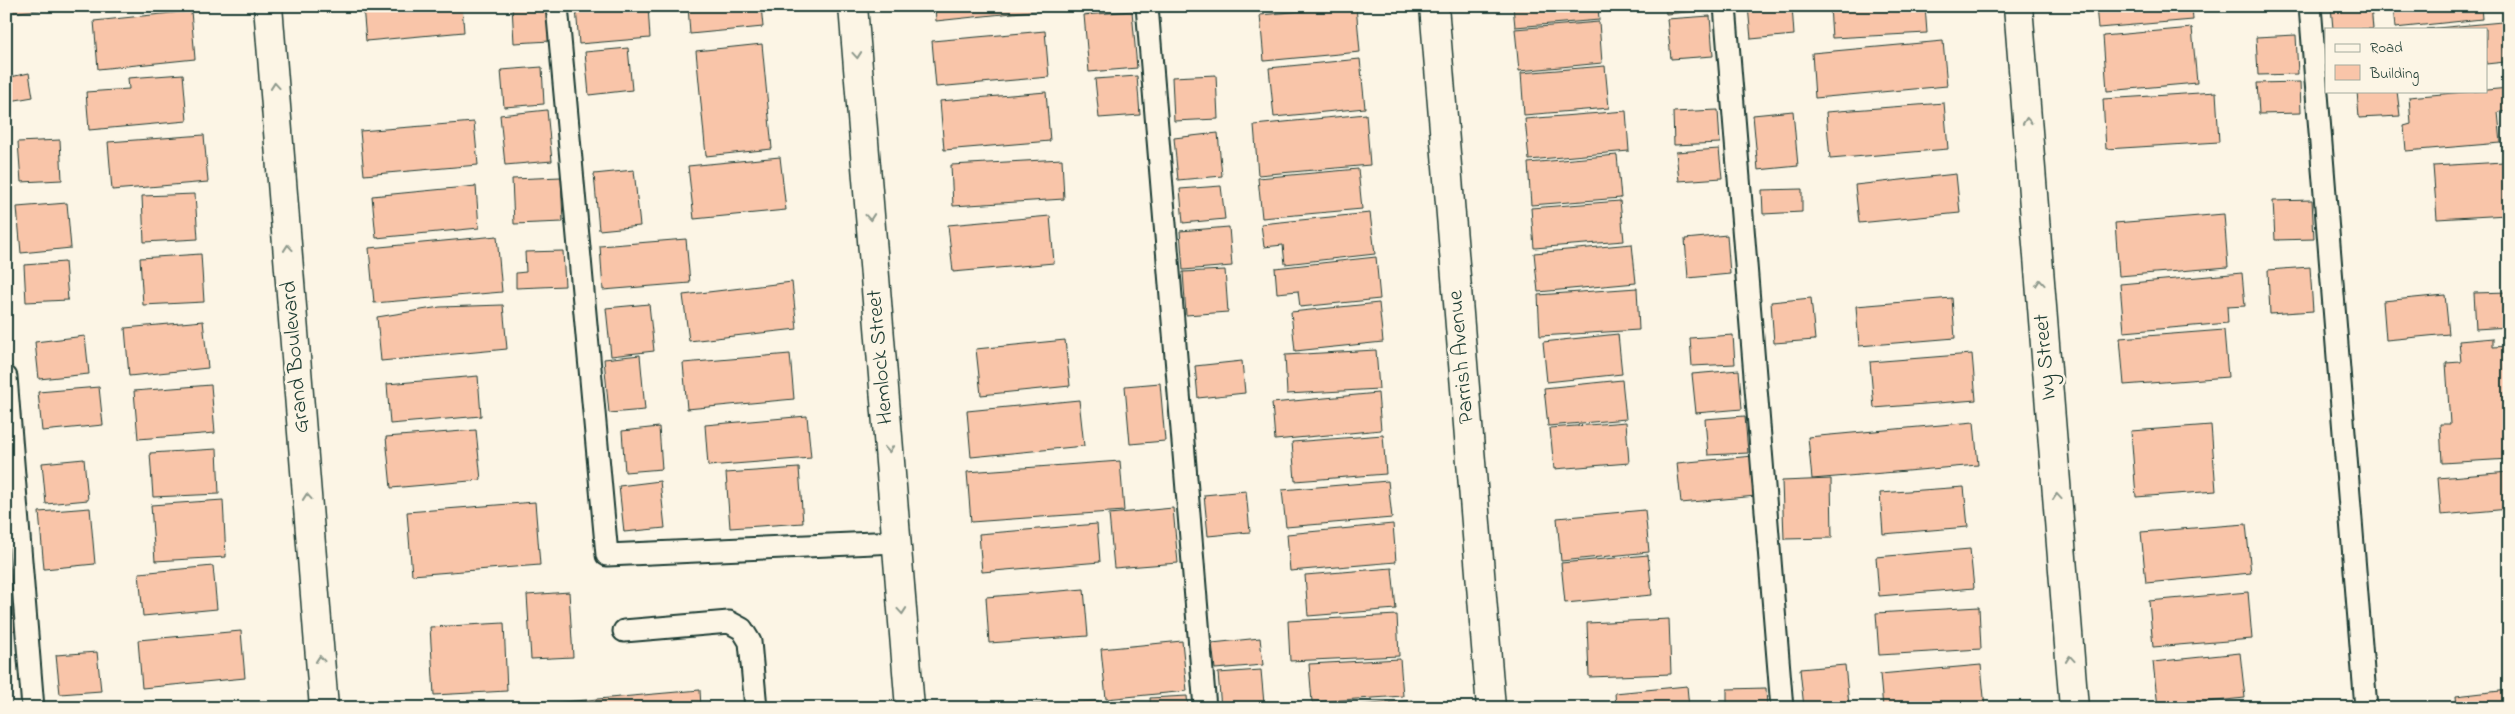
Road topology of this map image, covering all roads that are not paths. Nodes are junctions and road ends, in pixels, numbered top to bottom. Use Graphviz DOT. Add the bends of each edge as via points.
graph roads {
  1 [pos="268,6"];
  2 [pos="557,6"];
  3 [pos="853,6"];
  4 [pos="1147,6"];
  5 [pos="1434,6"];
  6 [pos="1725,6"];
  7 [pos="2018,6"];
  8 [pos="2310,6"];
  9 [pos="6,377"];
  10 [pos="896,542"];
  11 [pos="624,631"];
  12 [pos="33,708"];
  13 [pos="324,708"];
  14 [pos="756,708"];
  15 [pos="910,708"];
  16 [pos="1205,708"];
  17 [pos="1491,708"];
  18 [pos="1782,708"];
  19 [pos="2074,708"];
  20 [pos="2366,708"];
  13 -- 1 [label="street, Grand Boulevard, one-way"];
  2 -- 10 [label="lane" via="607,555"];
  3 -- 10 [label="street, Hemlock Street, one-way"];
  4 -- 16 [label="lane"];
  5 -- 17 [label="street, Parrish Avenue"];
  6 -- 18 [label="lane"];
  19 -- 7 [label="street, Ivy Street, one-way"];
  8 -- 20 [label="lane"];
  9 -- 12 [label="lane"];
  10 -- 15 [label="street, Hemlock Street, one-way"];
  11 -- 14 [label="lane" via="729,622 742,629 750,642"];
}
